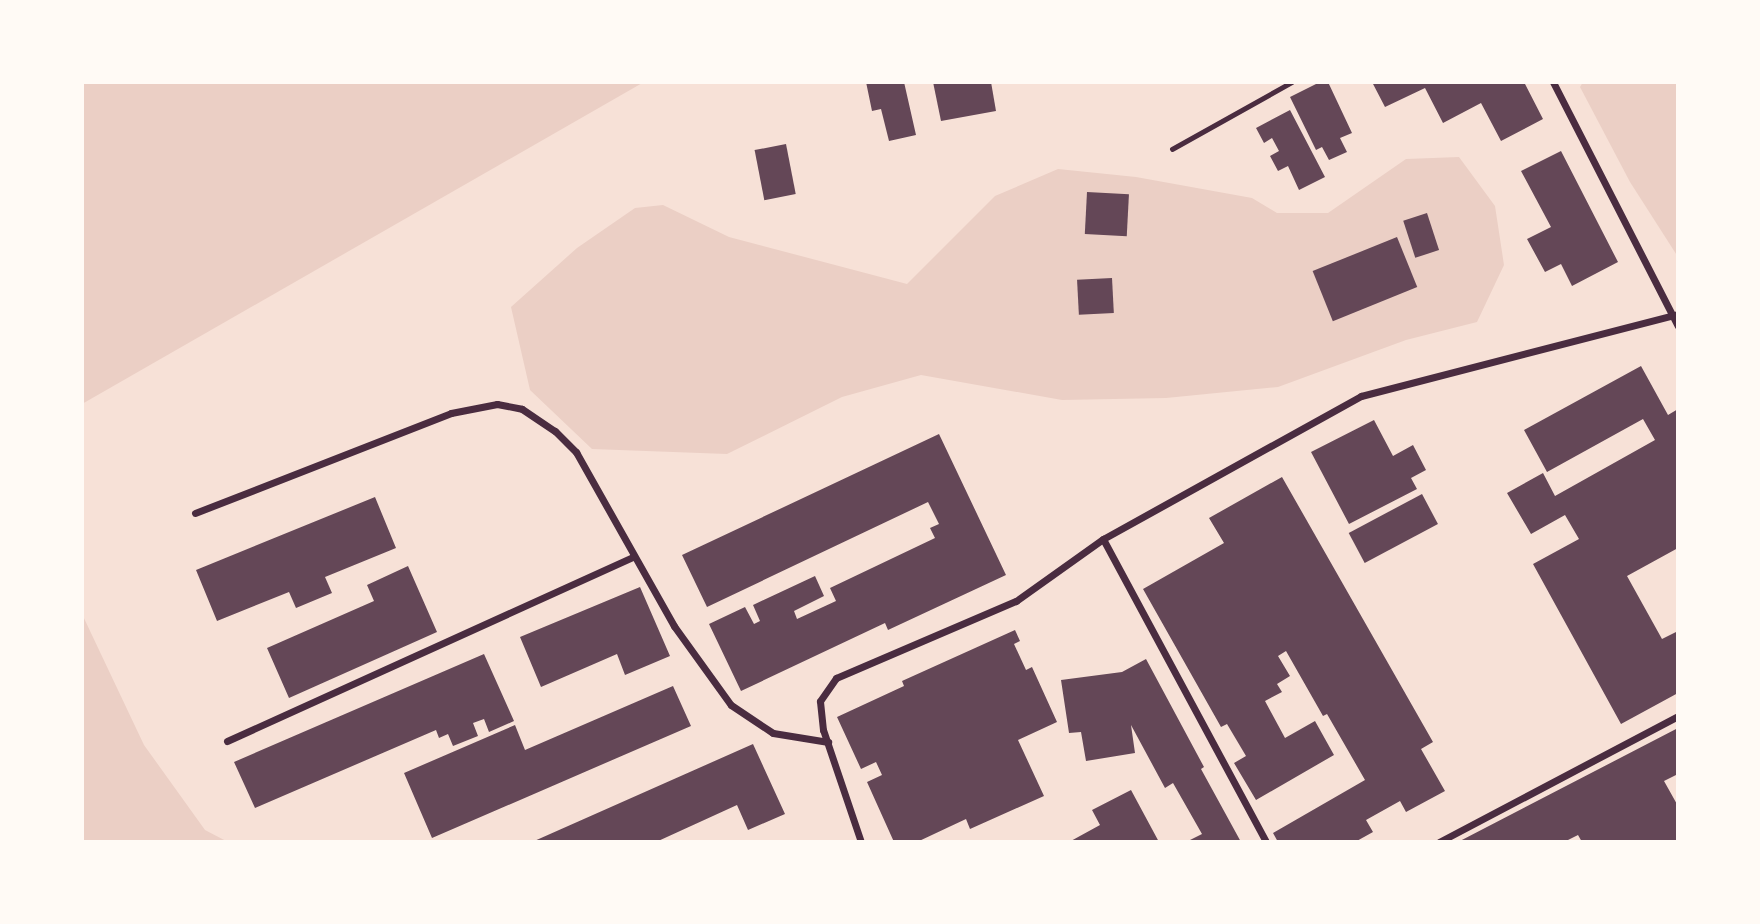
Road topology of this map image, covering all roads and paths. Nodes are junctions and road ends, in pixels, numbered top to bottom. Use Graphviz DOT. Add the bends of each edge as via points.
graph roads {
  1 [pos="1292,82"];
  2 [pos="1553,82"];
  3 [pos="1172,149"];
  4 [pos="1675,316"];
  5 [pos="1678,326"];
  6 [pos="195,513"];
  7 [pos="1103,539"];
  8 [pos="634,556"];
  9 [pos="1678,716"];
  10 [pos="227,741"];
  11 [pos="828,742"];
  12 [pos="861,842"];
  13 [pos="1266,842"];
  14 [pos="1439,842"];
  1 -- 3 [label="path"];
  2 -- 4 [label="street"];
  4 -- 5 [label="street"];
  4 -- 7 [label="street" via="1361,396"];
  6 -- 8 [label="street" via="451,413 497,404 522,410 555,431 576,452"];
  7 -- 11 [label="street" via="1016,601 836,678 820,701"];
  7 -- 13 [label="street"];
  8 -- 10 [label="street"];
  8 -- 11 [label="street" via="674,626 731,705 773,733"];
  9 -- 14 [label="street"];
  11 -- 12 [label="street"];
}
